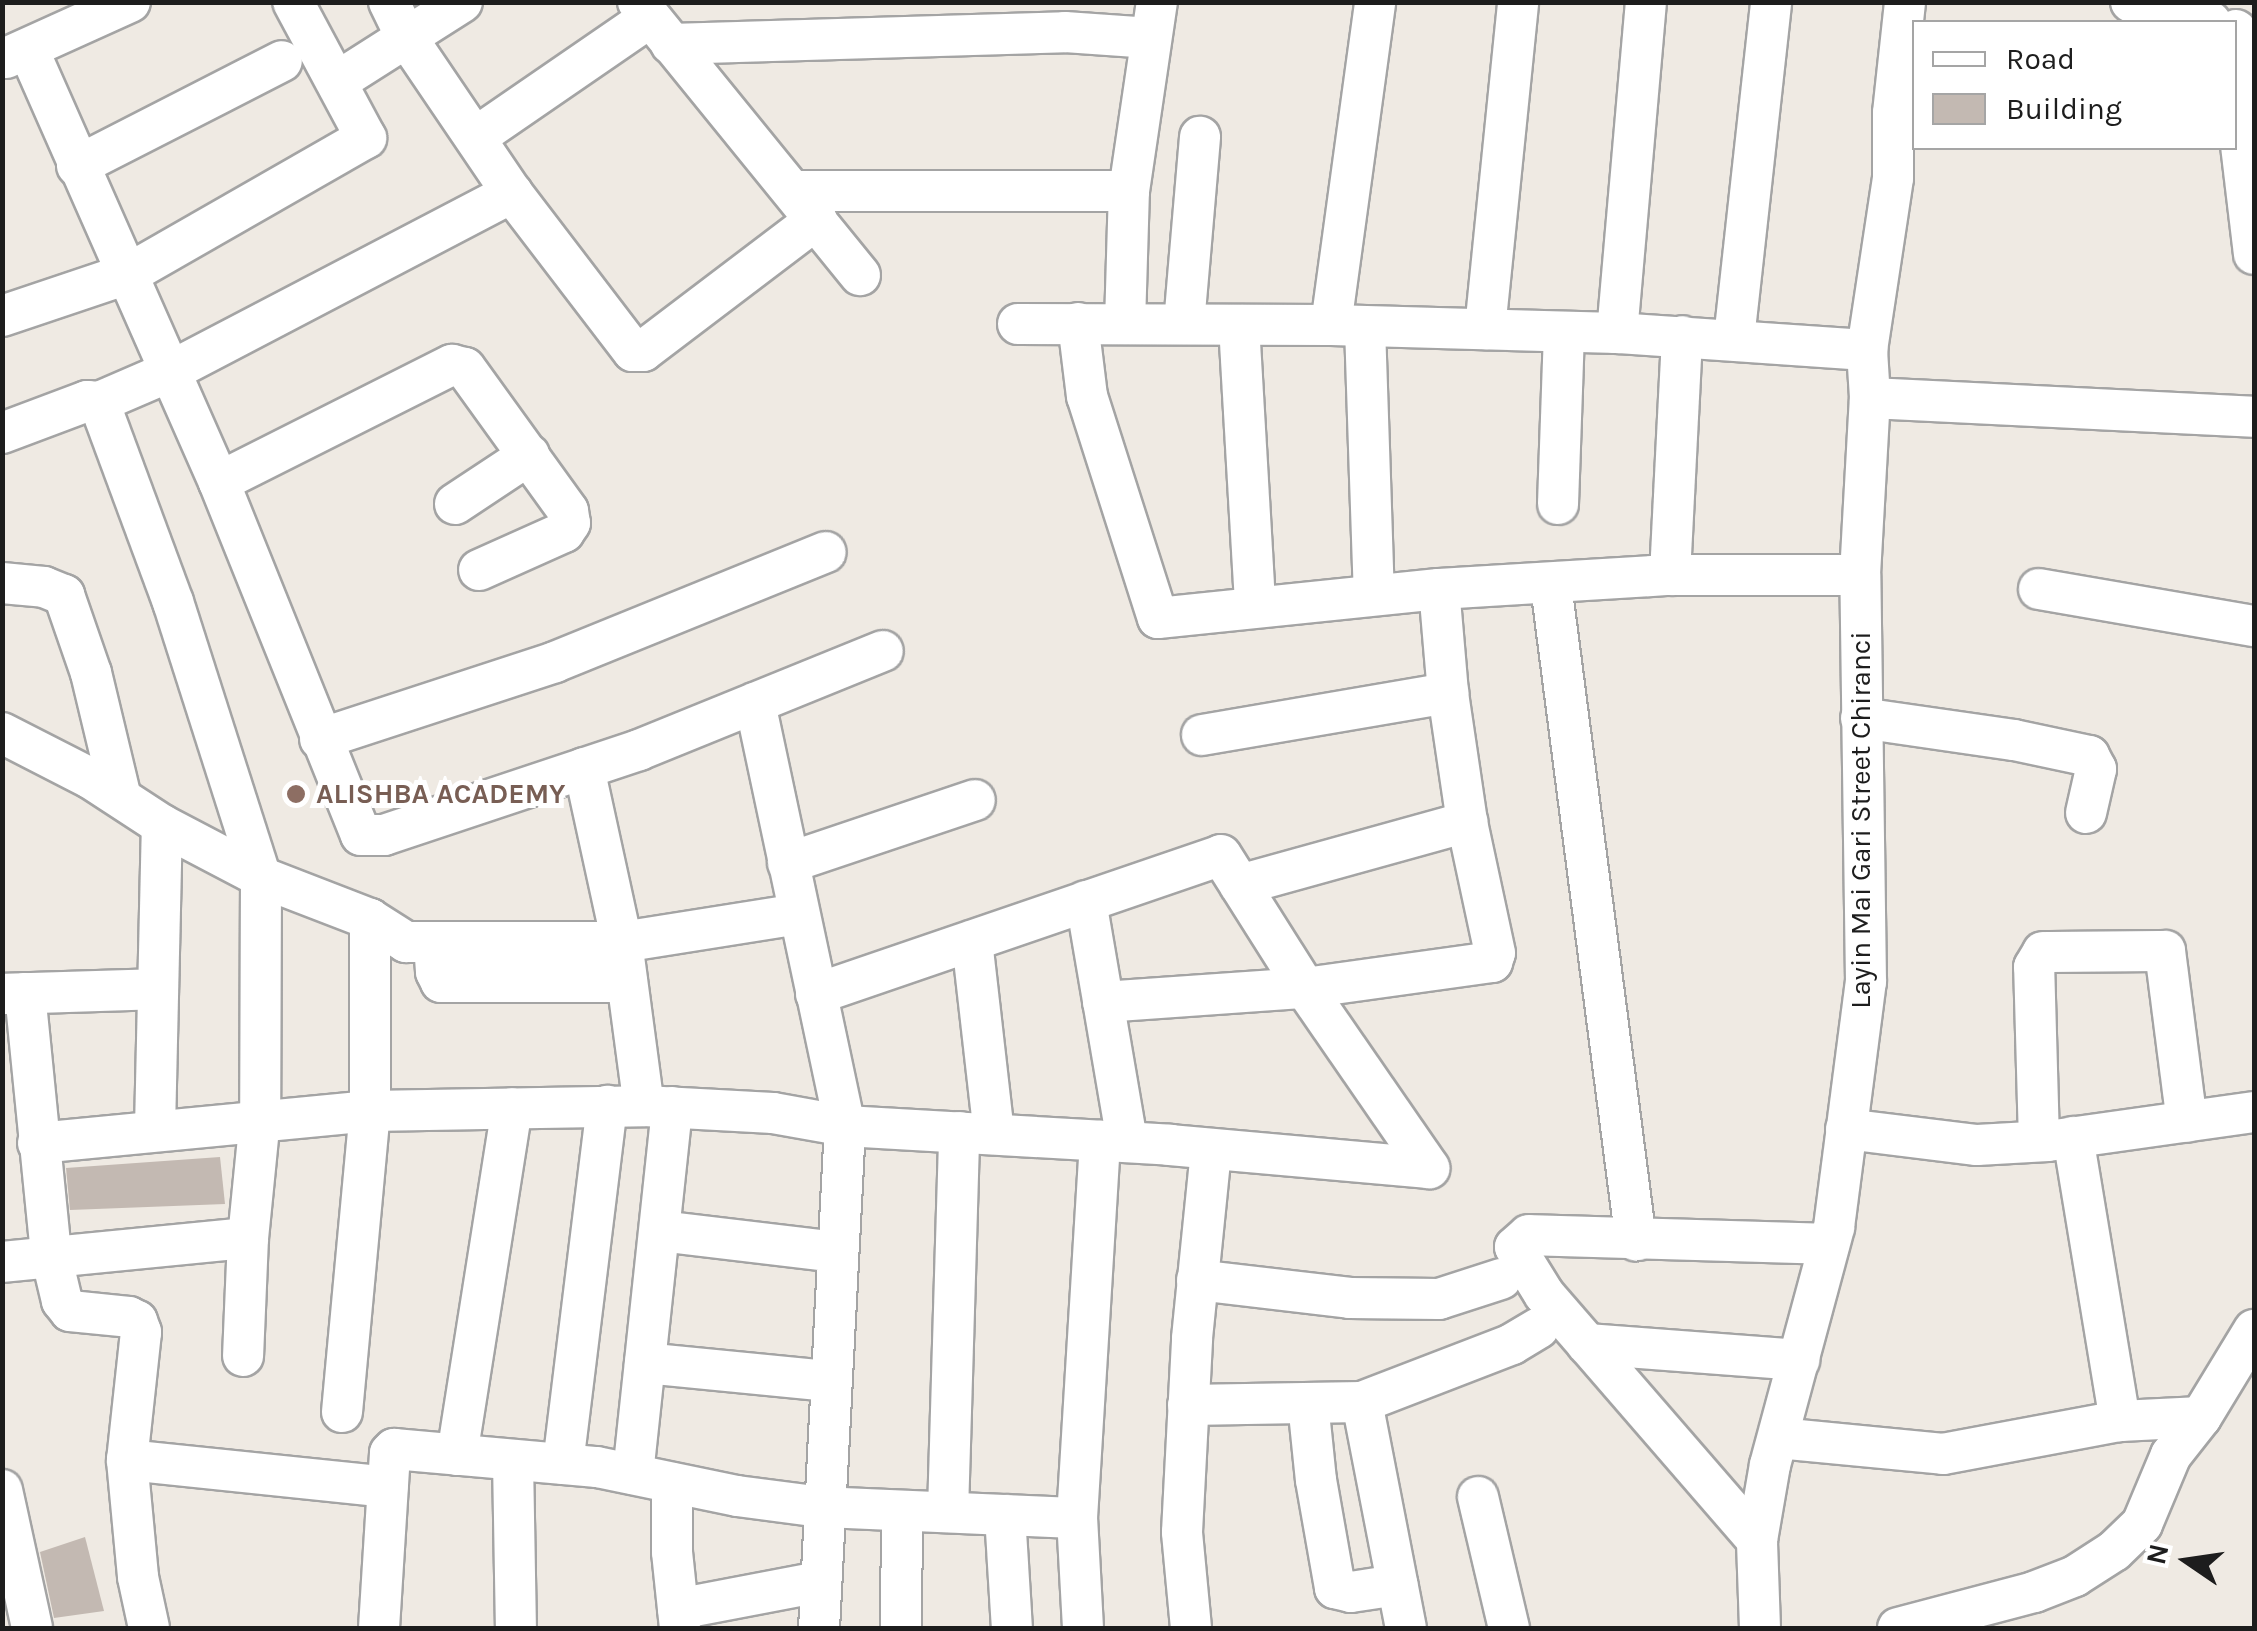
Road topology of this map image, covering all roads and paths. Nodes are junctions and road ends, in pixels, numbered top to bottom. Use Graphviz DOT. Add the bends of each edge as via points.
graph roads {
  1 [pos="130,2"];
  2 [pos="293,2"];
  3 [pos="462,2"];
  4 [pos="1375,2"];
  5 [pos="1518,2"];
  6 [pos="1646,2"];
  7 [pos="1771,2"];
  8 [pos="1905,2"];
  9 [pos="2132,2"];
  10 [pos="69,16"];
  11 [pos="397,19"];
  12 [pos="1154,20"];
  13 [pos="2200,20"];
  14 [pos="653,22"];
  15 [pos="15,54"];
  16 [pos="282,61"];
  17 [pos="338,81"];
  18 [pos="2237,104"];
  19 [pos="476,137"];
  20 [pos="1200,137"];
  21 [pos="78,166"];
  22 [pos="1130,191"];
  23 [pos="512,193"];
  24 [pos="805,205"];
  25 [pos="2254,254"];
  26 [pos="130,273"];
  27 [pos="860,275"];
  28 [pos="2,316"];
  29 [pos="1018,324"];
  30 [pos="1078,324"];
  31 [pos="1125,324"];
  32 [pos="1184,324"];
  33 [pos="1239,325"];
  34 [pos="1348,326"];
  35 [pos="1484,329"];
  36 [pos="1564,333"];
  37 [pos="1617,333"];
  38 [pos="1682,336"];
  39 [pos="1734,339"];
  40 [pos="1867,350"];
  41 [pos="171,371"];
  42 [pos="1870,398"];
  43 [pos="100,402"];
  44 [pos="2254,417"];
  45 [pos="2,433"];
  46 [pos="529,455"];
  47 [pos="219,482"];
  48 [pos="455,504"];
  49 [pos="1558,504"];
  50 [pos="826,552"];
  51 [pos="479,570"];
  52 [pos="1670,575"];
  53 [pos="1860,575"];
  54 [pos="3,579"];
  55 [pos="1551,585"];
  56 [pos="1440,588"];
  57 [pos="2039,590"];
  58 [pos="1374,595"];
  59 [pos="1255,606"];
  60 [pos="2254,626"];
  61 [pos="883,652"];
  62 [pos="1448,693"];
  63 [pos="755,703"];
  64 [pos="1861,718"];
  65 [pos="2,734"];
  66 [pos="1202,734"];
  67 [pos="320,739"];
  68 [pos="584,768"];
  69 [pos="120,794"];
  70 [pos="975,800"];
  71 [pos="2086,813"];
  72 [pos="1467,822"];
  73 [pos="162,826"];
  74 [pos="788,863"];
  75 [pos="261,877"];
  76 [pos="1240,885"];
  77 [pos="1086,902"];
  78 [pos="799,914"];
  79 [pos="370,919"];
  80 [pos="972,941"];
  81 [pos="622,942"];
  82 [pos="434,944"];
  83 [pos="627,982"];
  84 [pos="1305,988"];
  85 [pos="158,989"];
  86 [pos="14,994"];
  87 [pos="816,994"];
  88 [pos="1103,1002"];
  89 [pos="641,1107"];
  90 [pos="512,1108"];
  91 [pos="370,1111"];
  92 [pos="2254,1112"];
  93 [pos="260,1118"];
  94 [pos="2187,1122"];
  95 [pos="845,1126"];
  96 [pos="156,1129"];
  97 [pos="1846,1129"];
  98 [pos="976,1133"];
  99 [pos="2056,1139"];
  100 [pos="38,1142"];
  101 [pos="1114,1142"];
  102 [pos="1211,1151"];
  103 [pos="660,1231"];
  104 [pos="248,1238"];
  105 [pos="1636,1241"];
  106 [pos="1829,1244"];
  107 [pos="837,1252"];
  108 [pos="52,1255"];
  109 [pos="2,1262"];
  110 [pos="1501,1279"];
  111 [pos="1197,1280"];
  112 [pos="1538,1328"];
  113 [pos="2254,1330"];
  114 [pos="1587,1344"];
  115 [pos="243,1356"];
  116 [pos="1798,1360"];
  117 [pos="645,1363"];
  118 [pos="830,1381"];
  119 [pos="1362,1402"];
  120 [pos="1308,1403"];
  121 [pos="1188,1404"];
  122 [pos="342,1412"];
  123 [pos="2201,1418"];
  124 [pos="2120,1421"];
  125 [pos="1778,1438"];
  126 [pos="456,1455"];
  127 [pos="126,1460"];
  128 [pos="512,1460"];
  129 [pos="563,1464"];
  130 [pos="633,1474"];
  131 [pos="672,1483"];
  132 [pos="388,1487"];
  133 [pos="2,1490"];
  134 [pos="1478,1498"];
  135 [pos="822,1507"];
  136 [pos="902,1511"];
  137 [pos="948,1512"];
  138 [pos="1005,1515"];
  139 [pos="1077,1518"];
  140 [pos="1757,1540"];
  141 [pos="820,1582"];
  142 [pos="1397,1585"];
  143 [pos="1998,1616"];
  144 [pos="679,1619"];
  145 [pos="32,1628"];
  146 [pos="149,1628"];
  147 [pos="379,1628"];
  148 [pos="516,1628"];
  149 [pos="819,1628"];
  150 [pos="901,1628"];
  151 [pos="1012,1628"];
  152 [pos="1084,1628"];
  153 [pos="1191,1628"];
  154 [pos="1406,1628"];
  155 [pos="1509,1628"];
  156 [pos="1760,1628"];
  157 [pos="1898,1628"];
  1 -- 10 [label="street"];
  2 -- 17 [label="street"];
  3 -- 11 [label="street"];
  4 -- 34 [label="street"];
  5 -- 35 [label="street"];
  6 -- 37 [label="street"];
  7 -- 39 [label="street"];
  8 -- 40 [label="street, Layin Mai Gari Street Chiranci" via="1893,178"];
  9 -- 13 [label="street"];
  10 -- 15 [label="street"];
  11 -- 17 [label="street"];
  11 -- 19 [label="street"];
  12 -- 14 [label="street" via="1066,32"];
  12 -- 22 [label="street"];
  14 -- 19 [label="street"];
  14 -- 24 [label="street"];
  15 -- 21 [label="street"];
  16 -- 21 [label="street"];
  17 -- 26 [label="street" via="366,134 359,144"];
  18 -- 25 [label="street"];
  19 -- 23 [label="street"];
  20 -- 32 [label="street"];
  21 -- 26 [label="street"];
  22 -- 24 [label="street"];
  22 -- 31 [label="street"];
  23 -- 24 [label="street" via="617,334 638,352"];
  23 -- 41 [label="street"];
  24 -- 27 [label="street"];
  26 -- 28 [label="street"];
  26 -- 41 [label="street"];
  29 -- 30 [label="street"];
  30 -- 31 [label="street"];
  30 -- 59 [label="street" via="1087,396 1158,618"];
  31 -- 32 [label="street"];
  32 -- 33 [label="street"];
  33 -- 34 [label="street"];
  33 -- 59 [label="street"];
  34 -- 35 [label="street"];
  34 -- 58 [label="street"];
  35 -- 36 [label="street"];
  36 -- 37 [label="street"];
  36 -- 49 [label="street"];
  37 -- 38 [label="street"];
  38 -- 39 [label="street"];
  38 -- 52 [label="street"];
  39 -- 40 [label="street"];
  40 -- 42 [label="street, Layin Mai Gari Street Chiranci"];
  41 -- 43 [label="street"];
  41 -- 47 [label="street"];
  42 -- 44 [label="street"];
  42 -- 53 [label="street, Layin Mai Gari Street Chiranci"];
  43 -- 45 [label="street"];
  43 -- 75 [label="street" via="174,602"];
  46 -- 47 [label="street" via="474,376 452,365"];
  46 -- 48 [label="street"];
  46 -- 51 [label="street" via="570,523 564,532"];
  47 -- 67 [label="street"];
  50 -- 67 [label="street" via="555,662"];
  52 -- 53 [label="street"];
  52 -- 55 [label="street"];
  53 -- 64 [label="street, Layin Mai Gari Street Chiranci"];
  54 -- 69 [label="street" via="64,595"];
  55 -- 56 [label="street"];
  55 -- 105 [label="street"];
  56 -- 58 [label="street"];
  56 -- 62 [label="street"];
  57 -- 60 [label="street"];
  58 -- 59 [label="street"];
  61 -- 63 [label="street"];
  62 -- 66 [label="street"];
  62 -- 72 [label="street"];
  63 -- 68 [label="street"];
  63 -- 74 [label="street"];
  64 -- 71 [label="street" via="2088,756 2096,768"];
  64 -- 97 [label="street, Layin Mai Gari Street Chiranci" via="1866,982"];
  65 -- 69 [label="street"];
  67 -- 68 [label="street" via="360,835 371,837"];
  68 -- 81 [label="street"];
  69 -- 73 [label="street"];
  70 -- 74 [label="street"];
  72 -- 76 [label="street"];
  72 -- 84 [label="street" via="1492,962"];
  73 -- 75 [label="street"];
  73 -- 85 [label="street"];
  74 -- 78 [label="street"];
  75 -- 79 [label="street"];
  75 -- 93 [label="street"];
  76 -- 77 [label="street" via="1221,856"];
  76 -- 84 [label="street"];
  77 -- 80 [label="street"];
  77 -- 88 [label="street"];
  78 -- 81 [label="street"];
  78 -- 87 [label="street"];
  79 -- 82 [label="street" via="396,939"];
  79 -- 91 [label="street"];
  80 -- 87 [label="street"];
  80 -- 98 [label="street"];
  81 -- 82 [label="street"];
  81 -- 83 [label="street"];
  82 -- 83 [label="street" via="442,982"];
  83 -- 89 [label="street"];
  84 -- 88 [label="street"];
  84 -- 102 [label="street" via="1429,1168"];
  85 -- 86 [label="street"];
  85 -- 96 [label="street"];
  86 -- 100 [label="street"];
  87 -- 95 [label="street"];
  88 -- 101 [label="street"];
  89 -- 90 [label="street"];
  89 -- 95 [label="street" via="773,1113"];
  89 -- 103 [label="street"];
  89 -- 129 [label="street"];
  90 -- 91 [label="street"];
  90 -- 126 [label="street"];
  91 -- 93 [label="street"];
  91 -- 122 [label="street"];
  92 -- 94 [label="street"];
  93 -- 96 [label="street"];
  93 -- 104 [label="street"];
  94 -- 99 [label="street"];
  94 -- 99 [label="street" via="2165,951 2043,952 2034,966"];
  95 -- 98 [label="street"];
  95 -- 107 [label="street"];
  96 -- 100 [label="street"];
  97 -- 99 [label="street" via="1977,1145"];
  97 -- 106 [label="street, Layin Mai Gari Street Chiranci"];
  98 -- 101 [label="street"];
  98 -- 137 [label="street"];
  99 -- 124 [label="street"];
  100 -- 108 [label="street"];
  101 -- 102 [label="street"];
  101 -- 139 [label="street"];
  102 -- 111 [label="street"];
  103 -- 107 [label="street"];
  103 -- 117 [label="street"];
  104 -- 108 [label="street"];
  104 -- 115 [label="street"];
  105 -- 106 [label="street"];
  105 -- 114 [label="street" via="1529,1235 1515,1247"];
  106 -- 116 [label="street, Layin Mai Gari Street Chiranci"];
  107 -- 118 [label="street"];
  108 -- 109 [label="street"];
  108 -- 127 [label="street" via="70,1310 137,1321 141,1332"];
  110 -- 111 [label="street" via="1439,1299 1350,1298"];
  111 -- 121 [label="street"];
  112 -- 119 [label="street"];
  113 -- 123 [label="street"];
  114 -- 116 [label="street"];
  114 -- 140 [label="street"];
  116 -- 125 [label="street, Layin Mai Gari Street Chiranci"];
  117 -- 118 [label="street"];
  117 -- 130 [label="street"];
  118 -- 135 [label="street"];
  119 -- 120 [label="street"];
  119 -- 142 [label="street"];
  120 -- 121 [label="street"];
  120 -- 142 [label="street" via="1336,1588"];
  121 -- 153 [label="street" via="1182,1532"];
  123 -- 124 [label="street"];
  123 -- 143 [label="street" via="2171,1455 2142,1524 2075,1576"];
  124 -- 125 [label="street" via="1943,1454"];
  125 -- 140 [label="street, Layin Mai Gari Street Chiranci"];
  126 -- 128 [label="street"];
  126 -- 132 [label="street" via="394,1449"];
  127 -- 132 [label="street"];
  127 -- 146 [label="street"];
  128 -- 129 [label="street"];
  128 -- 148 [label="street"];
  129 -- 130 [label="street"];
  130 -- 131 [label="street"];
  131 -- 135 [label="street"];
  131 -- 144 [label="street"];
  132 -- 147 [label="street"];
  133 -- 145 [label="street"];
  134 -- 155 [label="street"];
  135 -- 136 [label="street"];
  135 -- 141 [label="street"];
  136 -- 137 [label="street"];
  136 -- 150 [label="street"];
  137 -- 138 [label="street"];
  138 -- 139 [label="street"];
  138 -- 151 [label="street"];
  139 -- 152 [label="street"];
  140 -- 156 [label="street, Layin Mai Gari Street Chiranci"];
  141 -- 144 [label="street"];
  141 -- 149 [label="street"];
  142 -- 154 [label="street"];
  143 -- 157 [label="street"];
}
